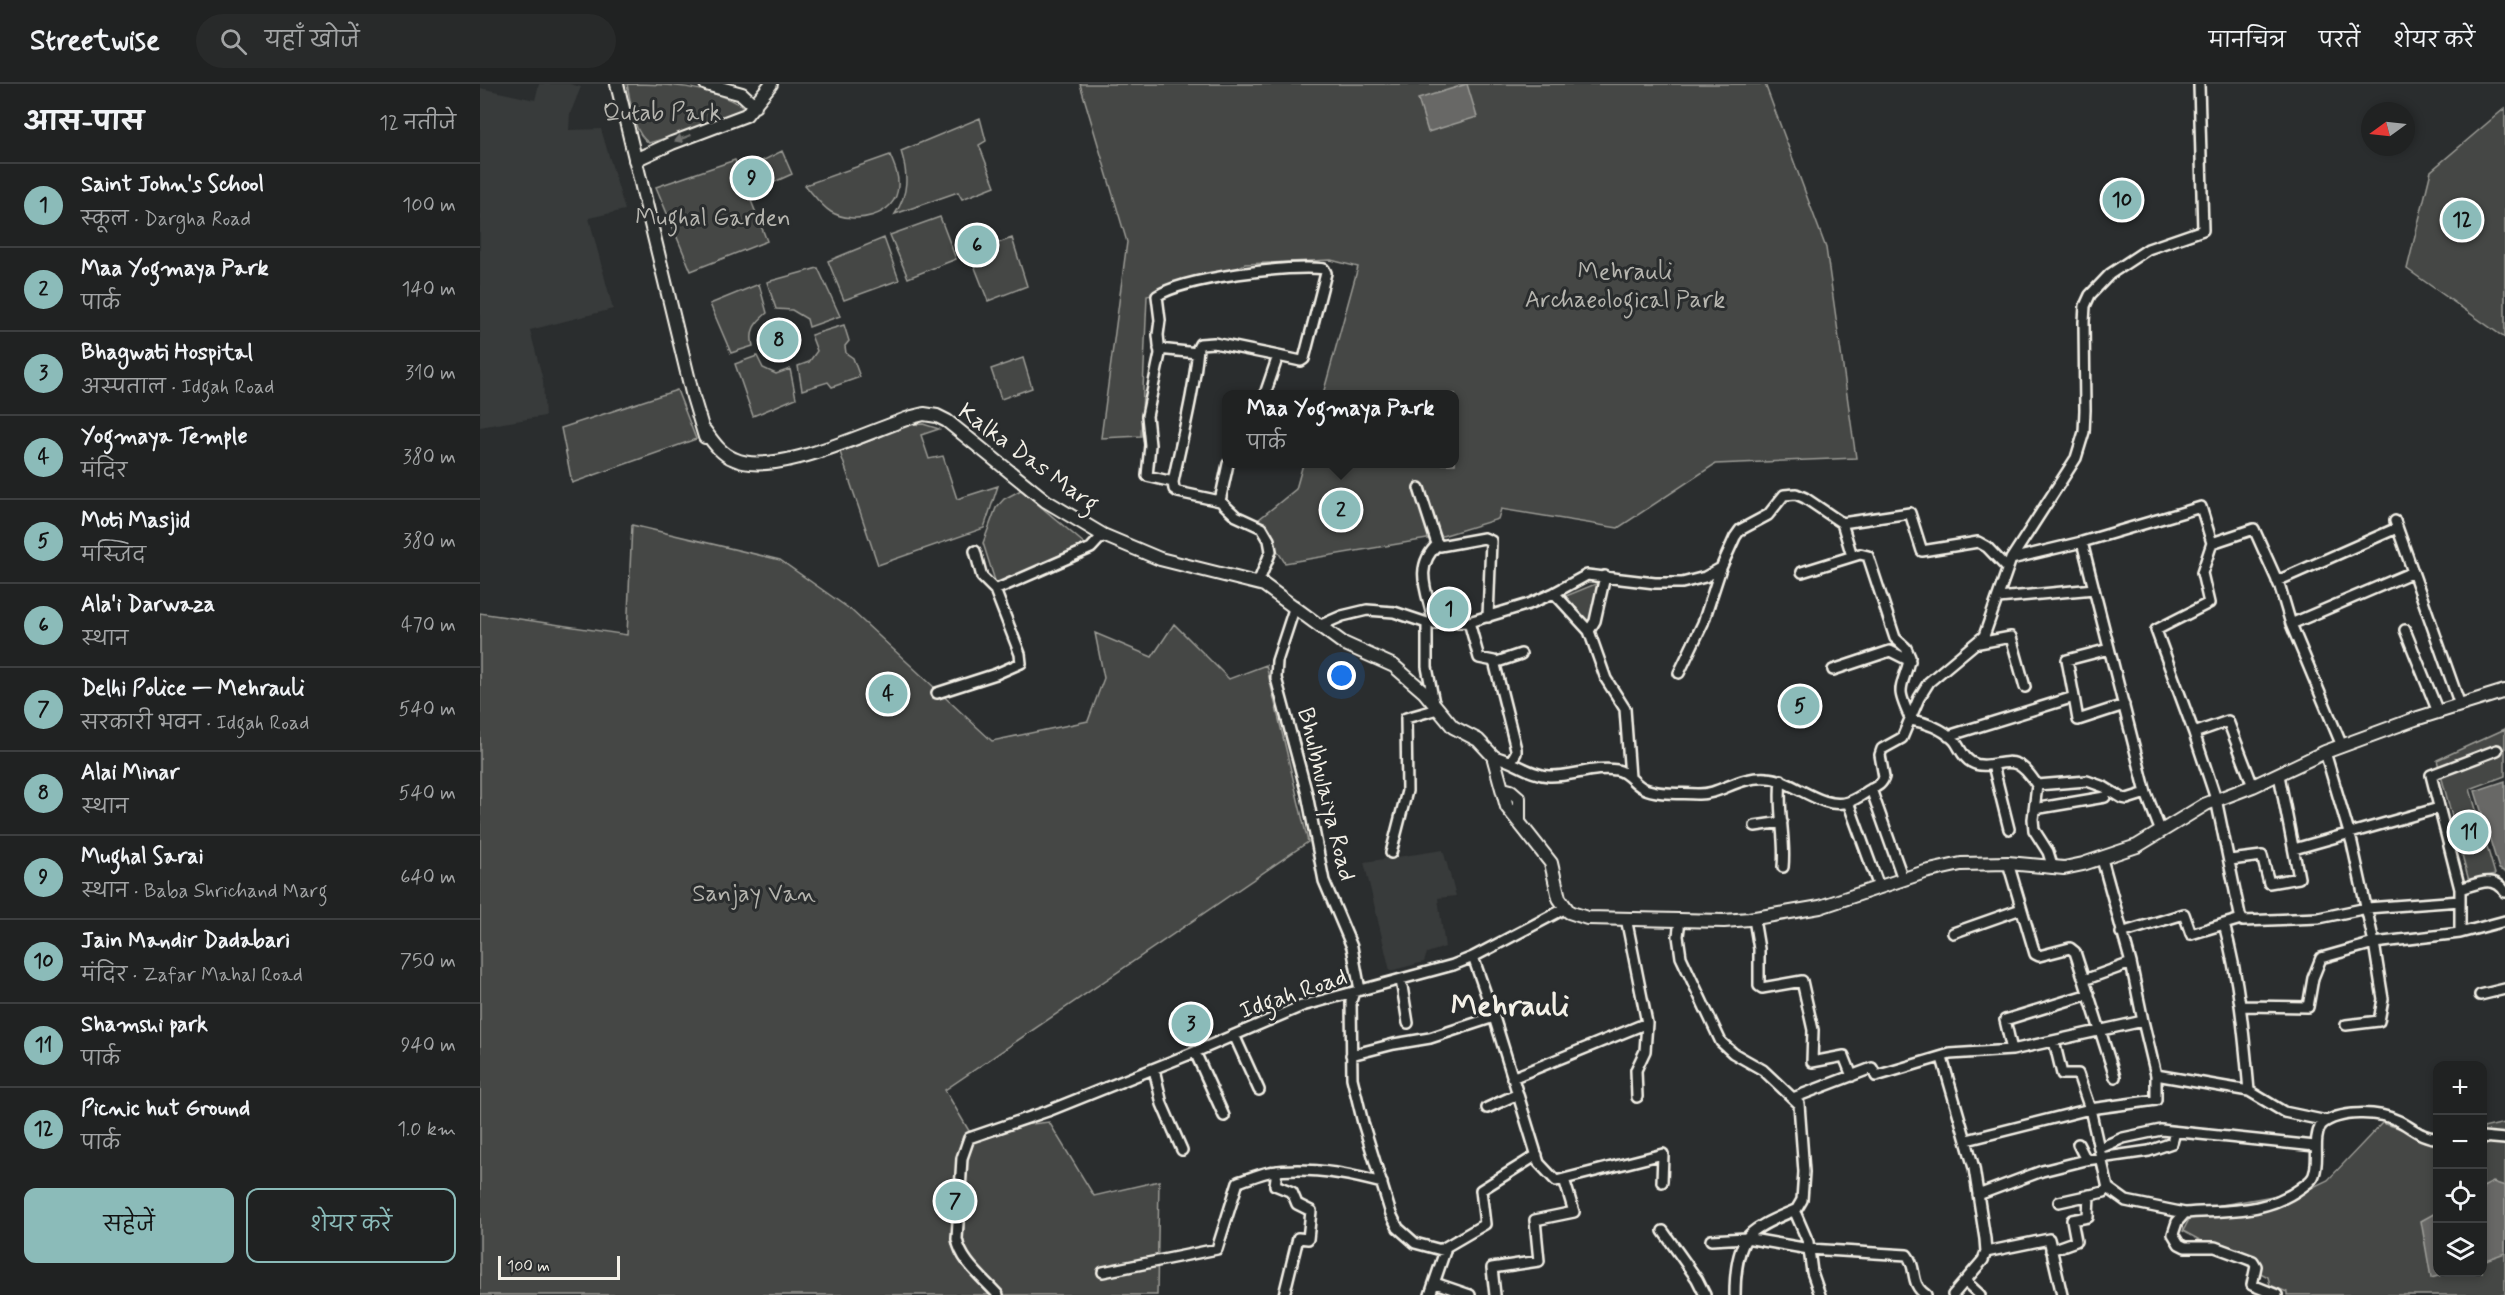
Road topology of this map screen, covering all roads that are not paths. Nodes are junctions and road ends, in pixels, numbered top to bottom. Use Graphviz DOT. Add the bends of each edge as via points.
graph roads {
  1 [pos="617,84"];
  2 [pos="706,84"];
  3 [pos="771,84"];
  4 [pos="2199,84"];
  5 [pos="755,105"];
  6 [pos="635,160"];
  7 [pos="1159,349"];
  8 [pos="1197,354"];
  9 [pos="1278,356"];
  10 [pos="1266,390"];
  11 [pos="1227,468"];
  12 [pos="1173,482"];
  13 [pos="1419,488"];
  14 [pos="1220,501"];
  15 [pos="1842,523"];
  16 [pos="1103,535"];
  17 [pos="2082,542"];
  18 [pos="2212,543"];
  19 [pos="1438,544"];
  20 [pos="975,551"];
  21 [pos="1852,556"];
  22 [pos="2009,563"];
  23 [pos="1721,568"];
  24 [pos="1802,572"];
  25 [pos="2413,572"];
  26 [pos="1605,576"];
  27 [pos="2277,581"];
  28 [pos="1263,585"];
  29 [pos="2094,589"];
  30 [pos="995,590"];
  31 [pos="1554,593"];
  32 [pos="1998,598"];
  33 [pos="1295,606"];
  34 [pos="1488,617"];
  35 [pos="1469,622"];
  36 [pos="1430,624"];
  37 [pos="2291,624"];
  38 [pos="1319,626"];
  39 [pos="2404,630"];
  40 [pos="1589,631"];
  41 [pos="1977,644"];
  42 [pos="2109,649"];
  43 [pos="1521,654"];
  44 [pos="1910,661"];
  45 [pos="1494,663"];
  46 [pos="1833,670"];
  47 [pos="1679,673"];
  48 [pos="2025,687"];
  49 [pos="2505,691"];
  50 [pos="937,693"];
  51 [pos="2074,697"];
  52 [pos="2124,705"];
  53 [pos="2460,705"];
  54 [pos="1436,707"];
  55 [pos="2438,712"];
  56 [pos="1911,720"];
  57 [pos="2194,733"];
  58 [pos="1948,736"];
  59 [pos="2342,746"];
  60 [pos="2497,750"];
  61 [pos="2325,752"];
  62 [pos="1494,756"];
  63 [pos="1511,761"];
  64 [pos="1993,765"];
  65 [pos="2279,775"];
  66 [pos="1630,777"];
  67 [pos="1781,780"];
  68 [pos="2037,785"];
  69 [pos="2253,786"];
  70 [pos="1871,789"];
  71 [pos="2146,794"];
  72 [pos="2105,796"];
  73 [pos="2216,799"];
  74 [pos="1848,802"];
  75 [pos="2439,808"];
  76 [pos="2034,809"];
  77 [pos="1782,822"];
  78 [pos="1755,826"];
  79 [pos="2009,829"];
  80 [pos="2161,832"];
  81 [pos="2349,834"];
  82 [pos="2294,849"];
  83 [pos="1391,853"];
  84 [pos="2102,860"];
  85 [pos="2230,860"];
  86 [pos="2008,863"];
  87 [pos="1783,867"];
  88 [pos="2053,868"];
  89 [pos="1903,879"];
  90 [pos="1880,887"];
  91 [pos="2460,889"];
  92 [pos="2505,892"];
  93 [pos="2460,901"];
  94 [pos="1566,908"];
  95 [pos="2367,908"];
  96 [pos="2021,909"];
  97 [pos="1626,918"];
  98 [pos="1754,919"];
  99 [pos="2241,919"];
  100 [pos="1680,920"];
  101 [pos="2505,921"];
  102 [pos="2224,924"];
  103 [pos="1953,933"];
  104 [pos="2121,933"];
  105 [pos="2460,933"];
  106 [pos="2374,943"];
  107 [pos="1473,957"];
  108 [pos="2131,963"];
  109 [pos="1401,980"];
  110 [pos="2084,980"];
  111 [pos="2505,989"];
  112 [pos="1357,991"];
  113 [pos="2089,994"];
  114 [pos="2480,995"];
  115 [pos="2241,1006"];
  116 [pos="1494,1017"];
  117 [pos="2143,1021"];
  118 [pos="1408,1023"];
  119 [pos="1647,1023"];
  120 [pos="2346,1025"];
  121 [pos="2100,1029"];
  122 [pos="1234,1035"];
  123 [pos="2054,1041"];
  124 [pos="2012,1050"];
  125 [pos="1195,1052"];
  126 [pos="1350,1054"];
  127 [pos="1942,1058"];
  128 [pos="1154,1069"];
  129 [pos="2156,1075"];
  130 [pos="1852,1076"];
  131 [pos="2115,1077"];
  132 [pos="1512,1078"];
  133 [pos="1259,1090"];
  134 [pos="2249,1091"];
  135 [pos="1518,1094"];
  136 [pos="1637,1097"];
  137 [pos="1792,1098"];
  138 [pos="1487,1108"];
  139 [pos="2090,1109"];
  140 [pos="1224,1116"];
  141 [pos="2327,1121"];
  142 [pos="2175,1132"];
  143 [pos="2487,1137"];
  144 [pos="2433,1138"];
  145 [pos="2505,1139"];
  146 [pos="1967,1140"];
  147 [pos="2078,1144"];
  148 [pos="2315,1146"];
  149 [pos="1182,1150"];
  150 [pos="2101,1153"];
  151 [pos="1537,1155"];
  152 [pos="2086,1160"];
  153 [pos="1277,1171"];
  154 [pos="1564,1179"];
  155 [pos="1662,1182"];
  156 [pos="1382,1183"];
  157 [pos="2108,1188"];
  158 [pos="1978,1194"];
  159 [pos="2089,1195"];
  160 [pos="2059,1202"];
  161 [pos="1795,1210"];
  162 [pos="2185,1213"];
  163 [pos="1663,1231"];
  164 [pos="1746,1238"];
  165 [pos="1712,1240"];
  166 [pos="1442,1249"];
  167 [pos="1809,1249"];
  168 [pos="2051,1250"];
  169 [pos="1986,1252"];
  170 [pos="1103,1272"];
  171 [pos="1966,1282"];
  172 [pos="1435,1283"];
  173 [pos="998,1295"];
  174 [pos="1284,1295"];
  175 [pos="1430,1295"];
  176 [pos="1470,1295"];
  177 [pos="1495,1295"];
  178 [pos="1705,1295"];
  179 [pos="1735,1295"];
  180 [pos="1820,1295"];
  181 [pos="1926,1295"];
  182 [pos="1953,1295"];
  183 [pos="1980,1295"];
  184 [pos="2062,1295"];
  185 [pos="2277,1295"];
  1 -- 6 [label="street, Kalka Das Marg"];
  2 -- 5 [label="street" via="742,94"];
  3 -- 5 [label="street"];
  4 -- 22 [label="street" via="2203,230 2139,253 2090,295 2084,322 2085,411 2081,446 2069,473"];
  5 -- 6 [label="street, one-way" via="740,118"];
  6 -- 16 [label="street, Kalka Das Marg" via="693,397 713,452 724,463 749,470 789,461 912,417 937,416 959,429 1046,501"];
  7 -- 8 [label="street"];
  7 -- 9 [label="street" via="1157,296 1164,291 1261,271 1324,269 1304,359"];
  7 -- 12 [label="street" via="1147,416 1147,476"];
  8 -- 9 [label="street" via="1200,344 1206,342"];
  8 -- 12 [label="street" via="1194,388"];
  9 -- 10 [label="street"];
  11 -- 14 [label="street"];
  12 -- 14 [label="street" via="1178,492"];
  13 -- 19 [label="street"];
  14 -- 28 [label="street" via="1236,516 1259,525 1269,540 1270,556"];
  15 -- 21 [label="street"];
  15 -- 22 [label="street" via="1910,513 1922,551 1978,542"];
  15 -- 23 [label="street" via="1805,498 1784,495 1768,515 1740,530"];
  16 -- 28 [label="street, Kalka Das Marg" via="1160,559"];
  16 -- 30 [label="street" via="1091,548"];
  17 -- 18 [label="street" via="2200,507"];
  17 -- 22 [label="street"];
  17 -- 29 [label="street"];
  18 -- 27 [label="street" via="2254,529"];
  18 -- 57 [label="street" via="2202,573 2209,603 2156,630"];
  19 -- 34 [label="street" via="1487,538 1491,541"];
  19 -- 36 [label="street" via="1426,557 1423,569"];
  20 -- 30 [label="street" via="982,577"];
  21 -- 24 [label="street"];
  21 -- 44 [label="street" via="1868,556 1895,638 1909,653"];
  22 -- 32 [label="street"];
  23 -- 26 [label="street" via="1682,583 1634,582"];
  23 -- 47 [label="street" via="1703,623"];
  25 -- 27 [label="street" via="2396,524"];
  25 -- 37 [label="street"];
  25 -- 53 [label="street"];
  26 -- 31 [label="street" via="1587,575"];
  26 -- 40 [label="street"];
  27 -- 37 [label="street"];
  28 -- 33 [label="street"];
  29 -- 32 [label="street"];
  29 -- 42 [label="street"];
  30 -- 50 [label="street" via="1021,663"];
  31 -- 34 [label="street"];
  31 -- 40 [label="street"];
  32 -- 41 [label="street" via="1989,628"];
  33 -- 38 [label="street"];
  33 -- 112 [label="street, Bhulbhulaiya Road" via="1276,662 1276,678 1307,794 1324,880 1352,947"];
  34 -- 35 [label="street"];
  35 -- 36 [label="street"];
  35 -- 45 [label="street" via="1479,658"];
  36 -- 38 [label="street" via="1394,612 1367,610"];
  36 -- 54 [label="street" via="1427,667"];
  37 -- 59 [label="street"];
  38 -- 54 [label="street" via="1354,650 1388,662 1410,678"];
  39 -- 55 [label="street"];
  40 -- 66 [label="street" via="1606,679 1625,709"];
  41 -- 48 [label="street" via="2011,637"];
  41 -- 56 [label="street" via="1929,682"];
  42 -- 51 [label="street" via="2067,660"];
  42 -- 52 [label="street"];
  43 -- 45 [label="street"];
  44 -- 46 [label="street" via="1890,651"];
  44 -- 56 [label="street" via="1900,687"];
  45 -- 63 [label="street" via="1516,749"];
  49 -- 53 [label="street"];
  51 -- 52 [label="street" via="2078,720"];
  51 -- 58 [label="street"];
  52 -- 71 [label="street"];
  53 -- 55 [label="street"];
  54 -- 62 [label="street" via="1453,727 1478,740"];
  54 -- 83 [label="street" via="1406,718 1407,790"];
  55 -- 59 [label="street"];
  56 -- 58 [label="street"];
  56 -- 70 [label="street" via="1900,740 1880,751 1883,781"];
  57 -- 69 [label="street" via="2228,721"];
  57 -- 73 [label="street"];
  58 -- 64 [label="street" via="1969,761 1980,766"];
  59 -- 61 [label="street"];
  60 -- 75 [label="street" via="2431,775"];
  61 -- 65 [label="street"];
  61 -- 81 [label="street"];
  62 -- 63 [label="street"];
  62 -- 94 [label="street" via="1503,789 1519,798 1519,820 1551,863 1558,898"];
  63 -- 66 [label="street" via="1547,776 1617,770"];
  64 -- 68 [label="street" via="2019,765"];
  64 -- 79 [label="street"];
  65 -- 69 [label="street"];
  65 -- 82 [label="street"];
  66 -- 67 [label="street" via="1653,791 1700,794 1748,778"];
  67 -- 74 [label="street" via="1814,797"];
  67 -- 77 [label="street"];
  68 -- 71 [label="street" via="2087,781 2127,799"];
  68 -- 76 [label="street"];
  69 -- 73 [label="street"];
  70 -- 74 [label="street"];
  70 -- 89 [label="street"];
  71 -- 80 [label="street"];
  72 -- 76 [label="street"];
  73 -- 80 [label="street"];
  73 -- 85 [label="street"];
  74 -- 90 [label="street"];
  75 -- 81 [label="street"];
  75 -- 91 [label="street"];
  76 -- 88 [label="street" via="2035,836 2048,852"];
  77 -- 78 [label="street"];
  77 -- 87 [label="street"];
  80 -- 84 [label="street"];
  81 -- 82 [label="street"];
  81 -- 95 [label="street"];
  82 -- 85 [label="street" via="2299,878 2271,884 2262,856"];
  84 -- 88 [label="street"];
  84 -- 104 [label="street"];
  85 -- 99 [label="street"];
  86 -- 88 [label="street"];
  86 -- 89 [label="street" via="1961,864"];
  86 -- 96 [label="street"];
  89 -- 90 [label="street"];
  90 -- 98 [label="street" via="1820,907"];
  91 -- 92 [label="street" via="2494,882"];
  91 -- 93 [label="street"];
  93 -- 95 [label="street"];
  93 -- 105 [label="street"];
  94 -- 97 [label="street" via="1587,918"];
  94 -- 107 [label="street, Idgah Road"];
  95 -- 99 [label="street" via="2319,918"];
  95 -- 106 [label="street"];
  96 -- 103 [label="street"];
  96 -- 110 [label="street" via="2037,956 2073,949"];
  97 -- 100 [label="street"];
  97 -- 119 [label="street"];
  98 -- 100 [label="street"];
  98 -- 130 [label="street" via="1759,986 1802,981 1813,1030 1812,1062 1844,1056"];
  99 -- 102 [label="street"];
  100 -- 137 [label="street" via="1681,957 1720,1042 1763,1070"];
  101 -- 105 [label="street"];
  102 -- 104 [label="street" via="2190,934 2184,914"];
  102 -- 115 [label="street"];
  104 -- 108 [label="street"];
  105 -- 106 [label="street"];
  106 -- 115 [label="street" via="2321,958 2308,1007"];
  106 -- 120 [label="street" via="2382,999 2379,1021"];
  107 -- 109 [label="street, Idgah Road"];
  107 -- 116 [label="street"];
  108 -- 110 [label="street"];
  108 -- 117 [label="street"];
  109 -- 112 [label="street, Idgah Road"];
  109 -- 118 [label="street"];
  110 -- 113 [label="street"];
  111 -- 114 [label="street"];
  112 -- 122 [label="street, Idgah Road" via="1302,1006"];
  112 -- 126 [label="street, Bhulbhulaiya Road" via="1351,1001"];
  113 -- 121 [label="street"];
  113 -- 124 [label="street" via="2005,1020"];
  115 -- 134 [label="street"];
  116 -- 126 [label="street" via="1430,1038"];
  116 -- 132 [label="street"];
  117 -- 121 [label="street"];
  117 -- 129 [label="street"];
  119 -- 132 [label="street"];
  119 -- 136 [label="street" via="1645,1051 1636,1070"];
  121 -- 123 [label="street"];
  121 -- 131 [label="street"];
  122 -- 125 [label="street, Idgah Road"];
  122 -- 133 [label="street"];
  123 -- 124 [label="street"];
  123 -- 139 [label="street" via="2062,1074 2078,1074"];
  124 -- 127 [label="street" via="1950,1054"];
  125 -- 128 [label="street, Idgah Road"];
  125 -- 140 [label="street"];
  126 -- 156 [label="street, Bhulbhulaiya Road" via="1355,1094"];
  127 -- 130 [label="street" via="1876,1076 1872,1068"];
  127 -- 146 [label="street"];
  128 -- 149 [label="street" via="1162,1104"];
  128 -- 173 [label="street, Idgah Road" via="969,1138 962,1158 959,1249"];
  129 -- 134 [label="street"];
  129 -- 139 [label="street" via="2156,1100"];
  130 -- 137 [label="street"];
  132 -- 135 [label="street"];
  134 -- 141 [label="street" via="2284,1112"];
  135 -- 138 [label="street"];
  135 -- 151 [label="street"];
  137 -- 161 [label="street" via="1800,1110 1804,1172 1802,1200"];
  139 -- 146 [label="street"];
  139 -- 150 [label="street"];
  141 -- 144 [label="street" via="2340,1115 2386,1116"];
  141 -- 148 [label="street" via="2317,1131"];
  142 -- 148 [label="street"];
  142 -- 150 [label="street" via="2161,1130 2123,1138"];
  142 -- 150 [label="street" via="2172,1143 2149,1151"];
  143 -- 145 [label="street"];
  146 -- 158 [label="street"];
  147 -- 152 [label="street"];
  148 -- 162 [label="street" via="2313,1178 2279,1202 2265,1207"];
  150 -- 152 [label="street"];
  150 -- 157 [label="street"];
  151 -- 154 [label="street" via="1539,1163 1556,1181"];
  151 -- 166 [label="street" via="1480,1190 1485,1224"];
  152 -- 158 [label="street"];
  153 -- 156 [label="street" via="1315,1170"];
  153 -- 170 [label="street" via="1238,1182 1217,1249"];
  153 -- 174 [label="street" via="1275,1185 1292,1192 1297,1204 1311,1211 1308,1239 1298,1238"];
  154 -- 155 [label="street" via="1663,1154"];
  154 -- 177 [label="street" via="1574,1212 1535,1220 1539,1261 1492,1268"];
  156 -- 166 [label="street, Bhulbhulaiya Road" via="1394,1221 1404,1235 1422,1247"];
  157 -- 159 [label="street"];
  157 -- 162 [label="street" via="2126,1201"];
  158 -- 169 [label="street"];
  159 -- 160 [label="street"];
  159 -- 168 [label="street" via="2088,1216 2072,1220 2076,1241"];
  161 -- 164 [label="street"];
  161 -- 167 [label="street"];
  162 -- 185 [label="street" via="2176,1222 2173,1234 2179,1244 2216,1247 2253,1261 2256,1266 2252,1285"];
  163 -- 178 [label="street"];
  164 -- 165 [label="street"];
  164 -- 167 [label="street"];
  164 -- 179 [label="street" via="1735,1274"];
  166 -- 172 [label="street" via="1445,1252"];
  167 -- 180 [label="street"];
  167 -- 181 [label="street" via="1907,1255 1917,1287"];
  168 -- 169 [label="street" via="2049,1239"];
  168 -- 184 [label="street"];
  169 -- 171 [label="street"];
  171 -- 182 [label="street"];
  171 -- 183 [label="street"];
  172 -- 175 [label="street"];
  172 -- 176 [label="street"];
}
